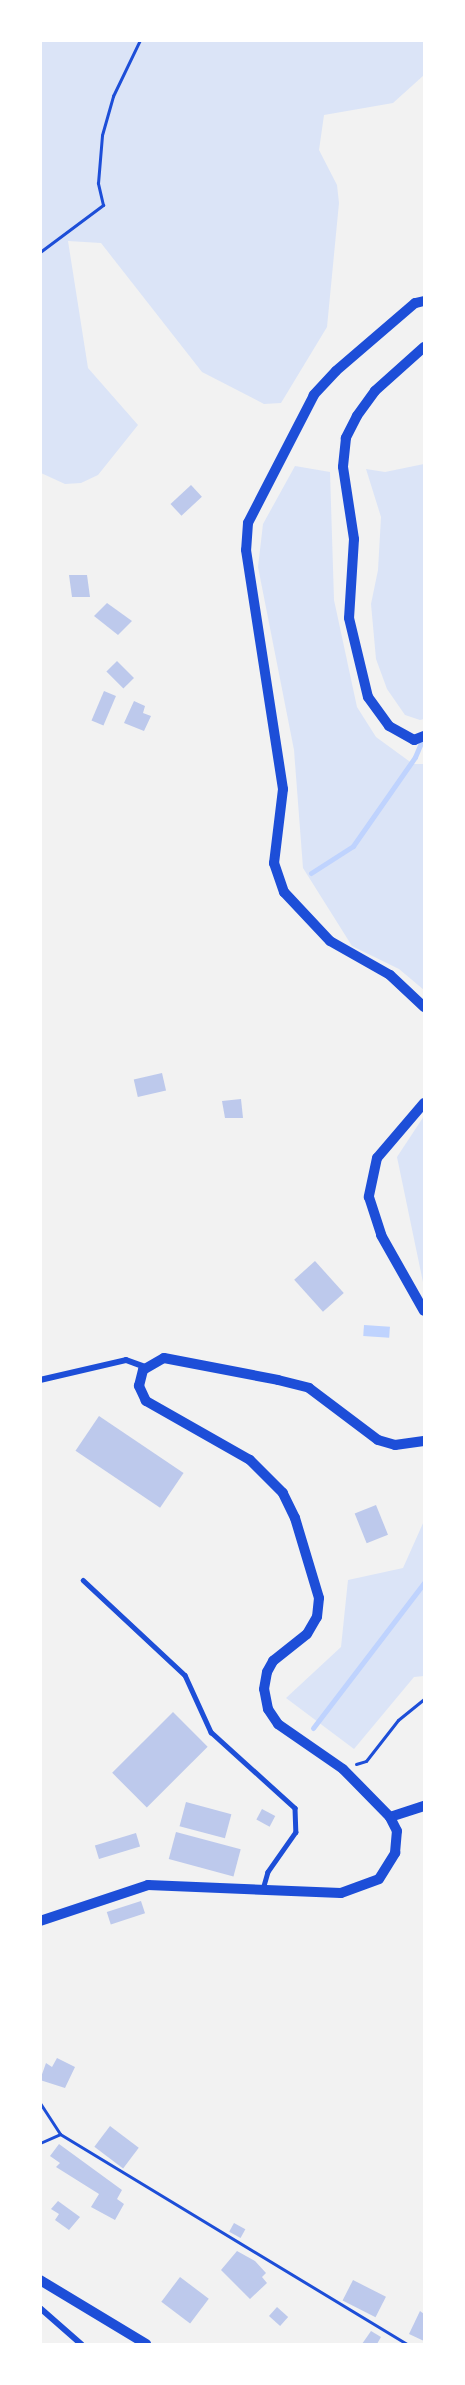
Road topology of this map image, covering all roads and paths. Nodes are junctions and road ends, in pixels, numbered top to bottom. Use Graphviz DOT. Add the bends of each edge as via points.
graph roads {
  1 [pos="140,40"];
  2 [pos="40,252"];
  3 [pos="424,301"];
  4 [pos="424,347"];
  5 [pos="424,736"];
  6 [pos="424,1007"];
  7 [pos="424,1103"];
  8 [pos="424,1311"];
  9 [pos="145,1367"];
  10 [pos="40,1380"];
  11 [pos="424,1441"];
  12 [pos="83,1580"];
  13 [pos="424,1699"];
  14 [pos="343,1769"];
  15 [pos="424,1806"];
  16 [pos="390,1817"];
  17 [pos="262,1892"];
  18 [pos="40,1921"];
  19 [pos="40,2103"];
  20 [pos="60,2134"];
  21 [pos="40,2143"];
  22 [pos="40,2280"];
  23 [pos="40,2308"];
  24 [pos="81,2344"];
  25 [pos="146,2344"];
  26 [pos="407,2344"];
  1 -- 2 [label="path" via="113,96 102,135 98,183 103,205"];
  3 -- 6 [label="street" via="415,303 314,395 253,513 246,550 283,789 274,863 284,892 330,940 390,975"];
  4 -- 5 [label="street" via="375,391 357,416 346,438 343,467 354,538 349,618 368,697 389,726 414,740"];
  7 -- 8 [label="street" via="377,1158 369,1197 381,1235"];
  9 -- 10 [label="street" via="126,1360 91,1365"];
  9 -- 11 [label="street" via="164,1358 309,1388 378,1440 395,1445"];
  9 -- 14 [label="street" via="139,1386 146,1401 250,1460 283,1493 295,1518 319,1598 317,1617 307,1634 273,1661 267,1672 264,1689 268,1709 278,1724"];
  12 -- 17 [label="lane" via="185,1675 211,1732 295,1808 296,1832 268,1872"];
  13 -- 14 [label="path" via="398,1720 366,1761"];
  14 -- 16 [label="street"];
  15 -- 16 [label="street"];
  16 -- 17 [label="street" via="397,1831 395,1853 388,1871 367,1886 341,1893"];
  17 -- 18 [label="street" via="148,1885"];
  19 -- 20 [label="path"];
  20 -- 21 [label="path"];
  20 -- 26 [label="path"];
  22 -- 25 [label="street"];
  23 -- 24 [label="street"];
}
